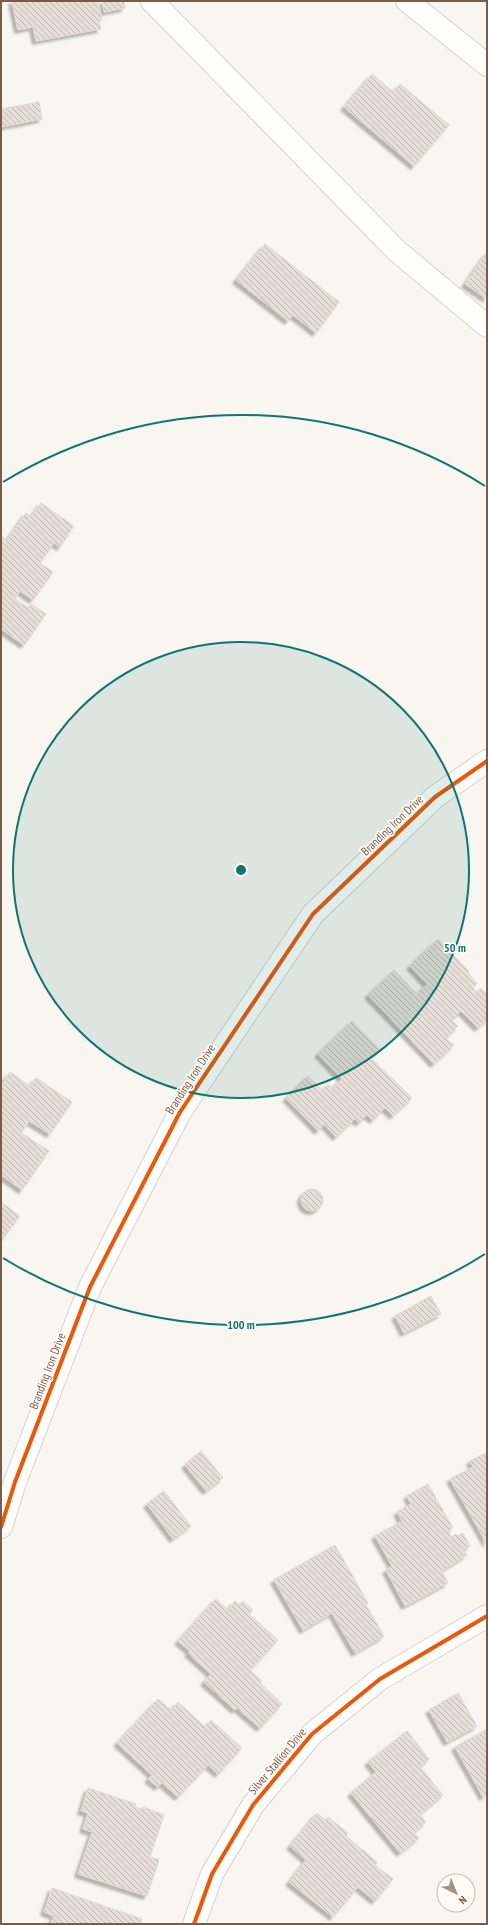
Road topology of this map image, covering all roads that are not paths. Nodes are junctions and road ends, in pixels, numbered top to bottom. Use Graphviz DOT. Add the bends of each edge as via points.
graph roads {
  1 [pos="152,1"];
  2 [pos="407,1"];
  3 [pos="487,65"];
  4 [pos="487,326"];
  5 [pos="487,761"];
  6 [pos="1,1527"];
  7 [pos="487,1616"];
  8 [pos="194,1924"];
  1 -- 4 [label="street" via="397,252"];
  2 -- 3 [label="street"];
  5 -- 6 [label="street, Branding Iron Drive" via="435,797 313,914 180,1112 90,1287 15,1482"];
  7 -- 8 [label="street, Silver Stallion Drive" via="380,1679 312,1734 253,1804 212,1874"];
}
